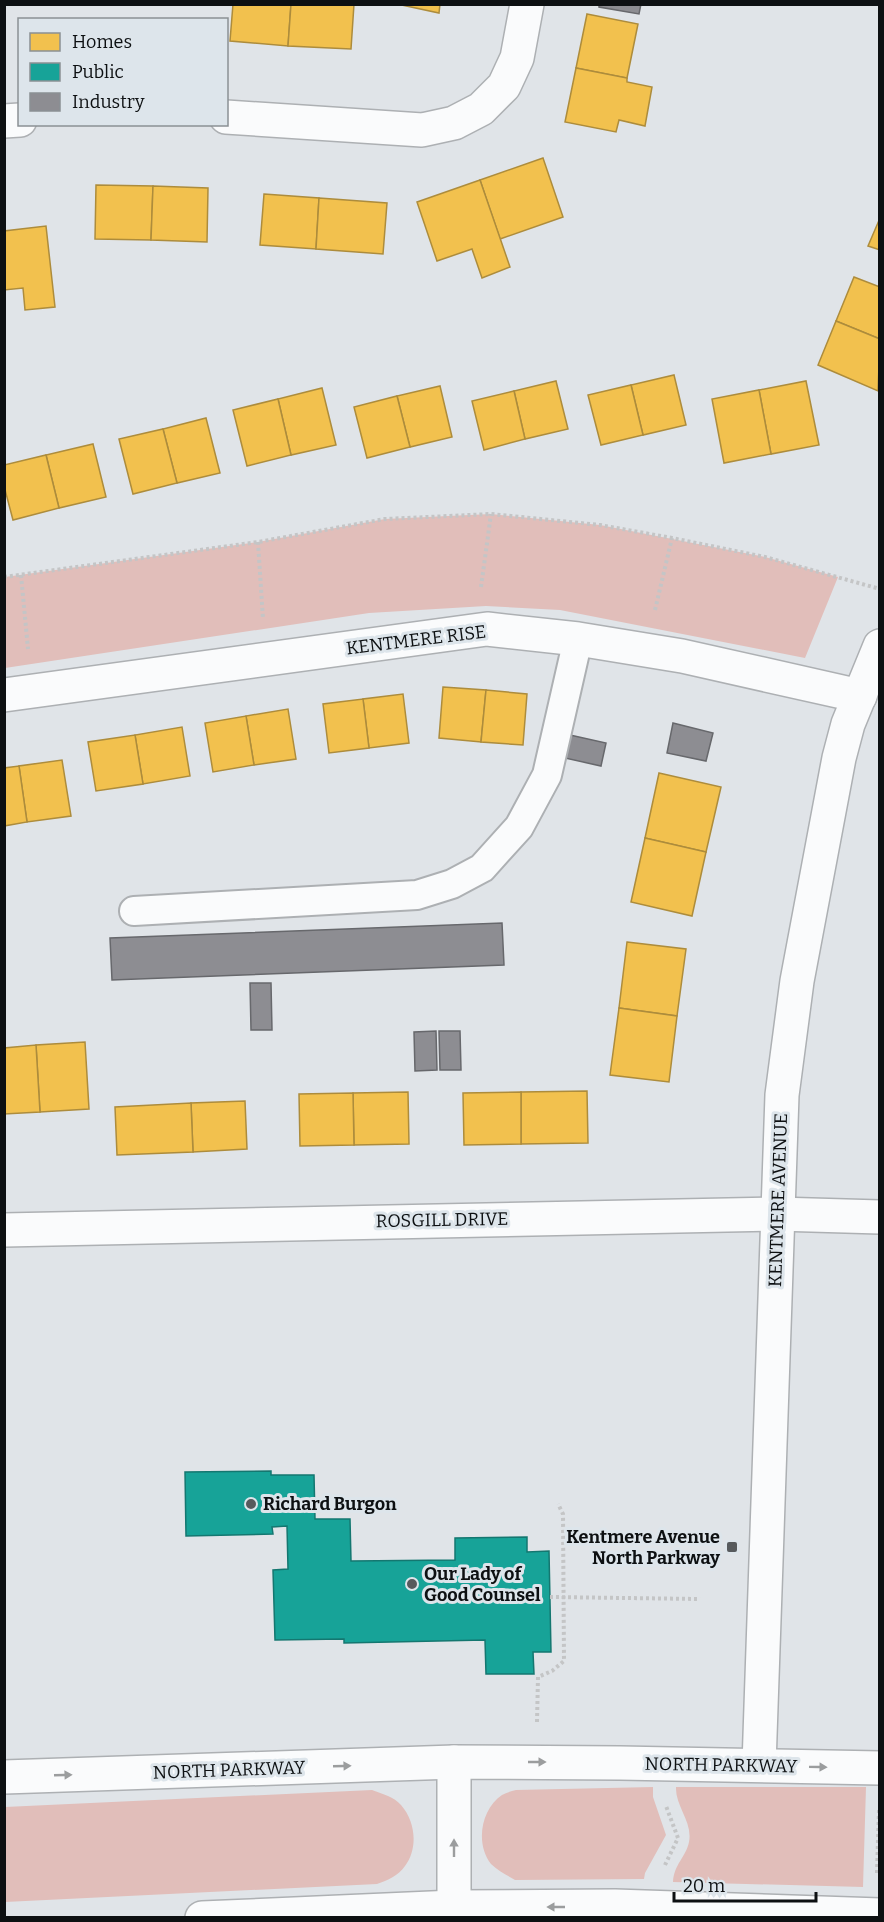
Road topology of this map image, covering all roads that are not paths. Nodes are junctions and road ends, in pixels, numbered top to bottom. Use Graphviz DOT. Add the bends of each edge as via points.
graph roads {
  1 [pos="527,4"];
  2 [pos="228,117"];
  3 [pos="578,639"];
  4 [pos="879,646"];
  5 [pos="19,693"];
  6 [pos="860,696"];
  7 [pos="134,911"];
  8 [pos="777,1214"];
  9 [pos="879,1216"];
  10 [pos="4,1230"];
  11 [pos="454,1762"];
  12 [pos="759,1765"];
  13 [pos="879,1768"];
  14 [pos="4,1777"];
  15 [pos="454,1907"];
  16 [pos="754,1914"];
  17 [pos="878,1915"];
  18 [pos="202,1917"];
  1 -- 2 [label="street" via="517,58 504,86 481,109 454,123 422,130"];
  3 -- 5 [label="street, KENTMERE RISE" via="487,629"];
  3 -- 6 [label="street, KENTMERE RISE" via="682,656"];
  3 -- 7 [label="lane" via="547,775 519,827 482,868 452,884 417,895"];
  4 -- 6 [label="street, KENTMERE AVENUE"];
  6 -- 8 [label="street, KENTMERE AVENUE" via="839,758 797,981 782,1095"];
  8 -- 9 [label="street, ROSGILL DRIVE"];
  8 -- 10 [label="street, ROSGILL DRIVE"];
  8 -- 12 [label="street, KENTMERE AVENUE"];
  11 -- 12 [label="street, NORTH PARKWAY, one-way"];
  14 -- 11 [label="street, NORTH PARKWAY, one-way"];
  15 -- 11 [label="street, one-way"];
  12 -- 13 [label="street, NORTH PARKWAY, one-way"];
  16 -- 15 [label="street, one-way" via="655,1908"];
  15 -- 18 [label="street"];
  16 -- 17 [label="street"];
}
